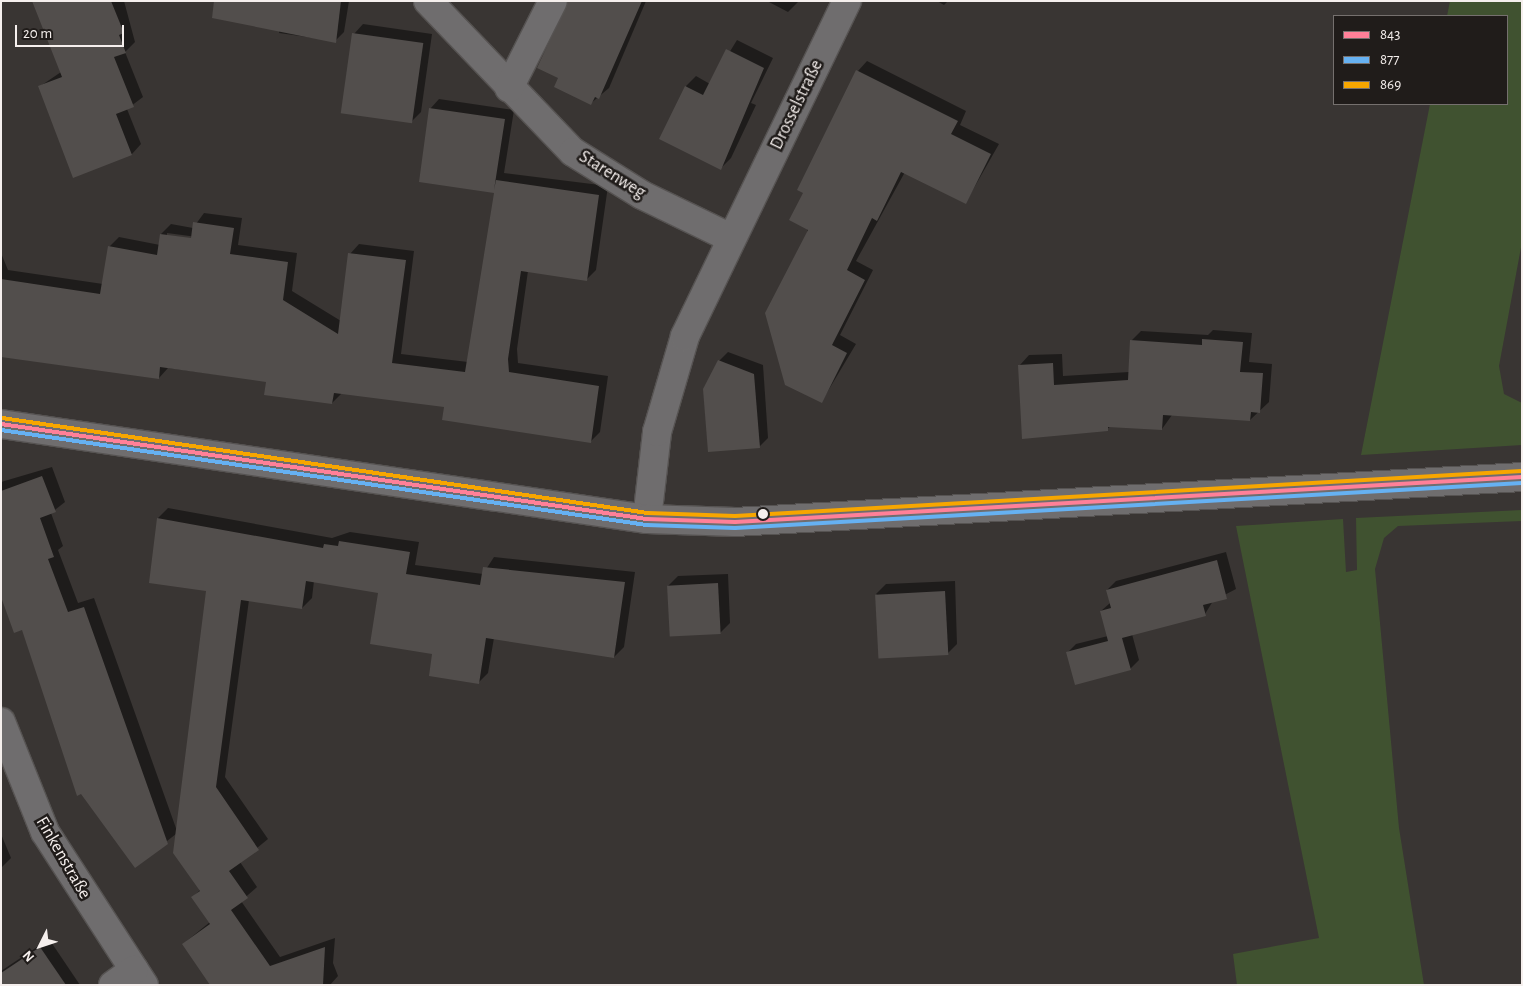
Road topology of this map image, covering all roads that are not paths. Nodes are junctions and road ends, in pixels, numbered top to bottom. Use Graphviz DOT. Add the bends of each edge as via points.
graph roads {
  1 [pos="428,1"];
  2 [pos="553,1"];
  3 [pos="847,1"];
  4 [pos="509,88"];
  5 [pos="731,238"];
  6 [pos="1,424"];
  7 [pos="1522,477"];
  8 [pos="647,519"];
  9 [pos="1,722"];
  10 [pos="131,980"];
  1 -- 4 [label="main road, Starenweg"];
  2 -- 4 [label="main road"];
  3 -- 5 [label="main road, Drosselstraße"];
  4 -- 5 [label="main road, Starenweg" via="589,164"];
  5 -- 8 [label="main road, Drosselstraße" via="673,366 651,462"];
  6 -- 8 [label="main road"];
  7 -- 8 [label="main road" via="735,522"];
  9 -- 10 [label="main road, Finkenstraße" via="45,832"];
}
